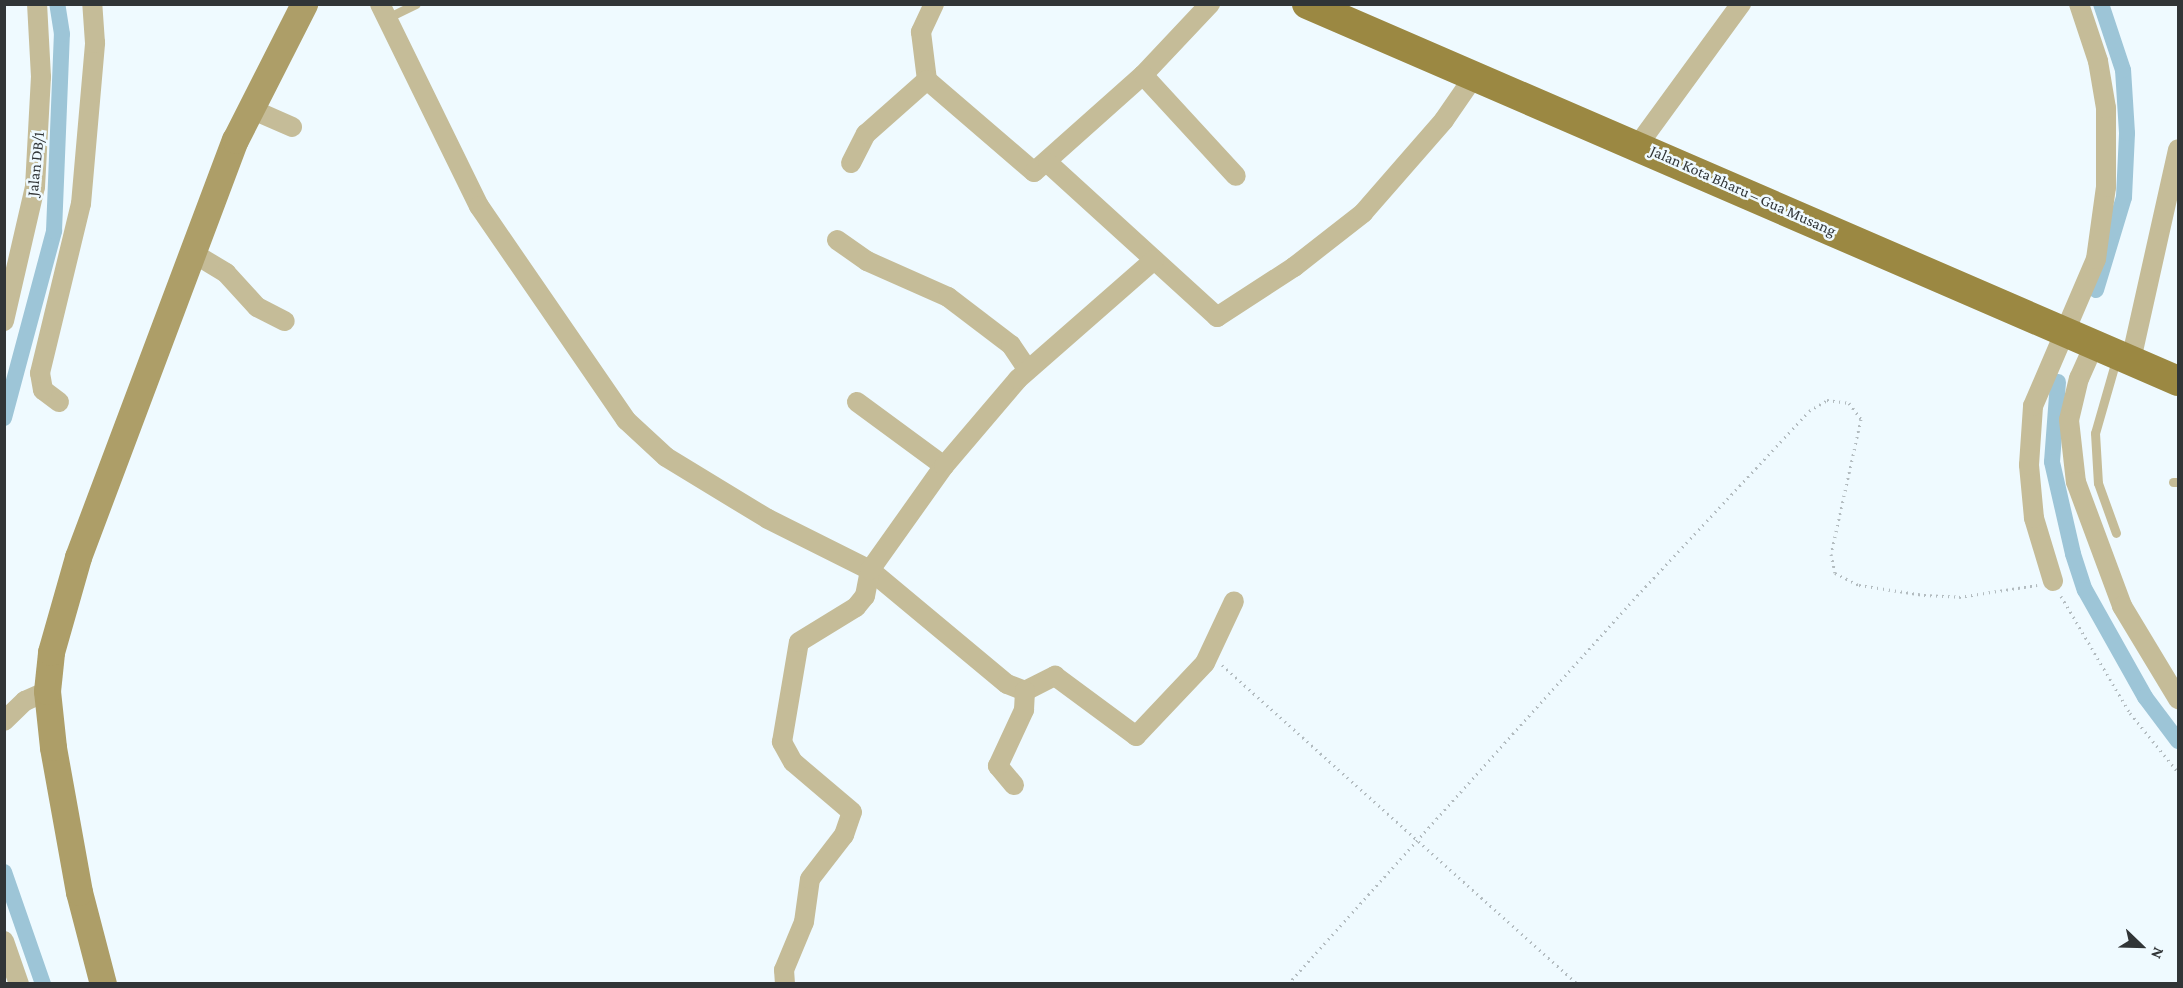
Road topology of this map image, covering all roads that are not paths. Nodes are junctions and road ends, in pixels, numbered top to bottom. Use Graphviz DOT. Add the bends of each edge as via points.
graph roads {
  1 [pos="37,4"];
  2 [pos="92,4"];
  3 [pos="304,4"];
  4 [pos="416,4"];
  5 [pos="934,4"];
  6 [pos="1210,4"];
  7 [pos="1306,4"];
  8 [pos="1741,4"];
  9 [pos="2079,4"];
  10 [pos="383,11"];
  11 [pos="1143,75"];
  12 [pos="1475,75"];
  13 [pos="927,80"];
  14 [pos="249,108"];
  15 [pos="292,127"];
  16 [pos="1638,145"];
  17 [pos="2178,149"];
  18 [pos="851,163"];
  19 [pos="1047,163"];
  20 [pos="1236,176"];
  21 [pos="837,240"];
  22 [pos="193,253"];
  23 [pos="1154,260"];
  24 [pos="4,321"];
  25 [pos="285,321"];
  26 [pos="2065,331"];
  27 [pos="2114,353"];
  28 [pos="1028,370"];
  29 [pos="2177,377"];
  30 [pos="59,402"];
  31 [pos="857,402"];
  32 [pos="944,466"];
  33 [pos="2116,533"];
  34 [pos="870,570"];
  35 [pos="2053,581"];
  36 [pos="1234,601"];
  37 [pos="47,691"];
  38 [pos="1025,691"];
  39 [pos="2178,699"];
  40 [pos="4,721"];
  41 [pos="1014,785"];
  42 [pos="4,941"];
  43 [pos="19,984"];
  44 [pos="103,984"];
  45 [pos="785,984"];
  1 -- 24 [label="street, Jalan DB/1" via="41,77 35,187"];
  2 -- 30 [label="street" via="94,53 81,204 40,373 43,390"];
  3 -- 14 [label="main road"];
  4 -- 10 [label="lane"];
  5 -- 13 [label="street" via="921,32"];
  6 -- 11 [label="street"];
  7 -- 12 [label="main road, Jalan Kota Bharu – Gua Musang"];
  8 -- 16 [label="street"];
  9 -- 26 [label="street" via="2098,62 2106,108 2106,187 2096,259"];
  10 -- 34 [label="street" via="479,206 639,435 768,519"];
  11 -- 19 [label="street"];
  11 -- 20 [label="street"];
  12 -- 16 [label="main road, Jalan Kota Bharu – Gua Musang"];
  12 -- 23 [label="street" via="1444,120 1363,213 1229,311 1209,314"];
  13 -- 18 [label="street" via="866,134"];
  13 -- 19 [label="street" via="1031,171"];
  14 -- 15 [label="street"];
  14 -- 22 [label="main road"];
  16 -- 26 [label="main road, Jalan Kota Bharu – Gua Musang"];
  17 -- 27 [label="street"];
  19 -- 23 [label="street"];
  21 -- 28 [label="street" via="867,261 948,297 1011,345"];
  22 -- 25 [label="street" via="226,273 257,307"];
  22 -- 37 [label="main road" via="75,566 51,652"];
  23 -- 28 [label="street" via="1082,329"];
  26 -- 27 [label="main road, Jalan Kota Bharu – Gua Musang"];
  26 -- 35 [label="street" via="2033,406 2029,435 2034,518"];
  27 -- 29 [label="main road, Jalan Kota Bharu – Gua Musang"];
  27 -- 33 [label="lane" via="2095,433 2098,483"];
  27 -- 39 [label="street" via="2079,378 2069,420 2076,482 2118,597"];
  28 -- 32 [label="street"];
  31 -- 32 [label="street"];
  32 -- 34 [label="street"];
  34 -- 38 [label="street" via="1007,684"];
  34 -- 45 [label="street" via="865,596 856,607 809,633 794,653 782,742 793,762 852,812 844,835 810,879 804,922 784,970"];
  36 -- 38 [label="street" via="1205,663 1136,736 1055,676"];
  37 -- 40 [label="street" via="25,701"];
  37 -- 44 [label="main road" via="68,840"];
  38 -- 41 [label="street" via="1024,710 998,766"];
  42 -- 43 [label="street"];
}
